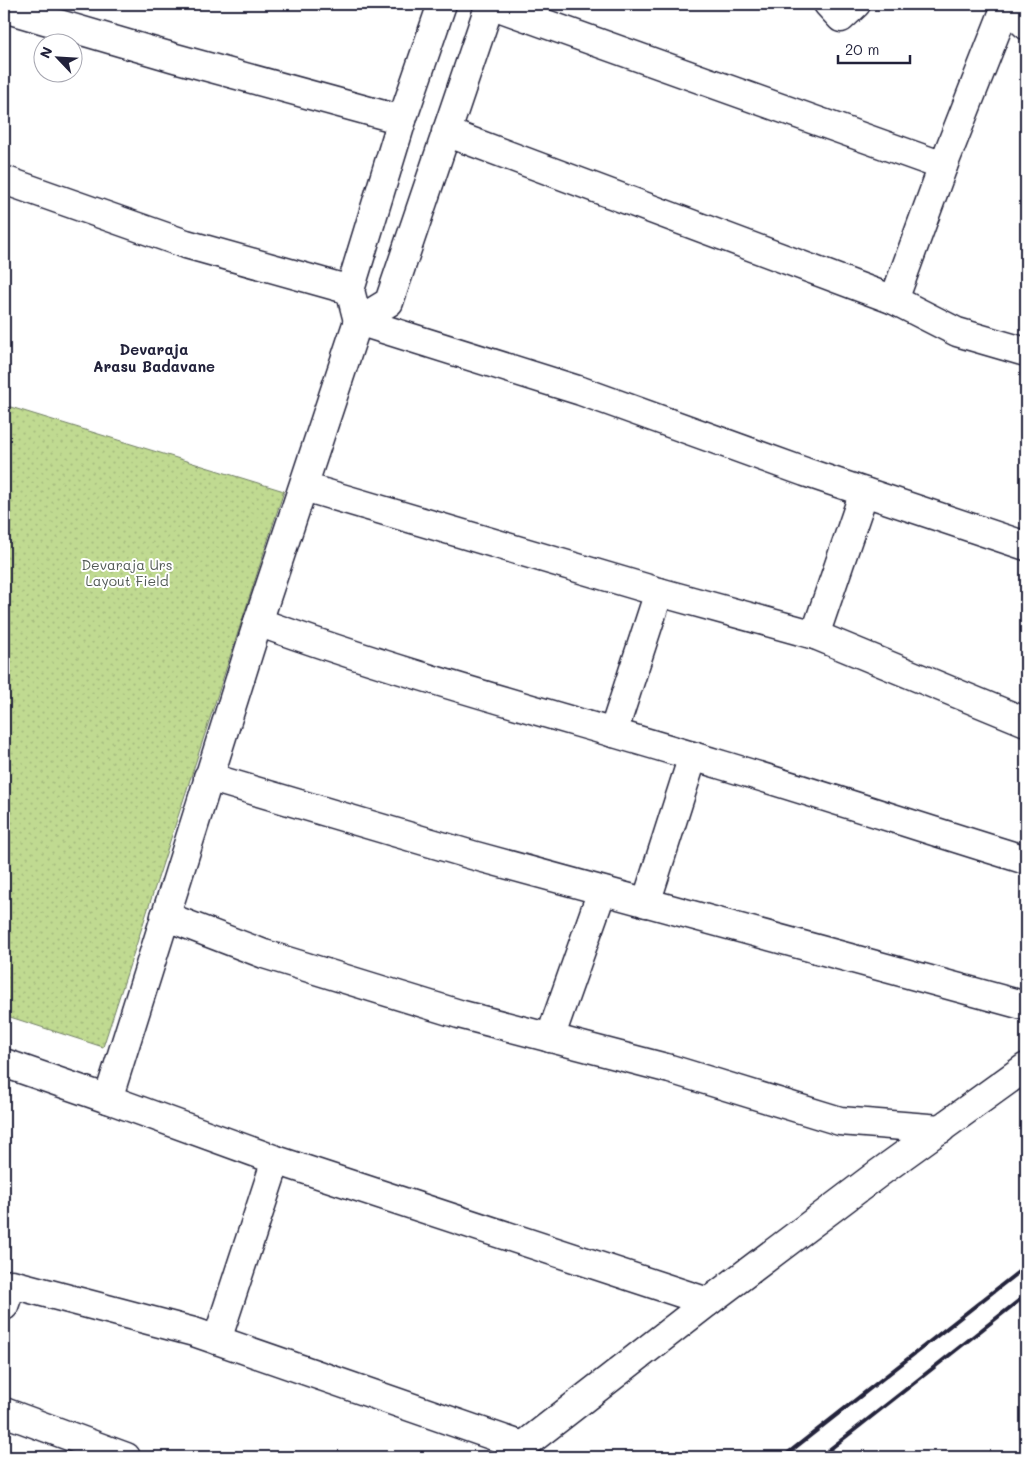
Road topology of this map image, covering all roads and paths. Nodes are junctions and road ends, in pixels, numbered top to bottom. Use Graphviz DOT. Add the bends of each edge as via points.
graph roads {
  1 [pos="442,4"];
  2 [pos="490,4"];
  3 [pos="828,4"];
  4 [pos="856,4"];
  5 [pos="1005,5"];
  6 [pos="4,8"];
  7 [pos="1026,25"];
  8 [pos="402,120"];
  9 [pos="446,132"];
  10 [pos="943,166"];
  11 [pos="4,180"];
  12 [pos="350,290"];
  13 [pos="894,300"];
  14 [pos="358,321"];
  15 [pos="1026,352"];
  16 [pos="304,487"];
  17 [pos="864,492"];
  18 [pos="1026,546"];
  19 [pos="659,592"];
  20 [pos="258,622"];
  21 [pos="816,635"];
  22 [pos="1026,722"];
  23 [pos="613,733"];
  24 [pos="693,756"];
  25 [pos="208,777"];
  26 [pos="1026,860"];
  27 [pos="602,890"];
  28 [pos="646,903"];
  29 [pos="165,916"];
  30 [pos="1026,1006"];
  31 [pos="550,1038"];
  32 [pos="4,1063"];
  33 [pos="1026,1067"];
  34 [pos="108,1099"];
  35 [pos="940,1129"];
  36 [pos="276,1160"];
  37 [pos="7,1290"];
  38 [pos="708,1302"];
  39 [pos="217,1340"];
  40 [pos="4,1412"];
  41 [pos="517,1452"];
  42 [pos="126,1457"];
  1 -- 8 [label="street"];
  2 -- 9 [label="street"];
  2 -- 10 [label="street"];
  3 -- 4 [label="street" via="841,18"];
  5 -- 7 [label="street"];
  5 -- 10 [label="street"];
  6 -- 8 [label="street"];
  8 -- 12 [label="street"];
  9 -- 13 [label="street"];
  9 -- 14 [label="street" via="389,302"];
  10 -- 13 [label="street"];
  11 -- 12 [label="street" via="186,244"];
  12 -- 14 [label="street"];
  13 -- 15 [label="street" via="957,332"];
  14 -- 16 [label="street"];
  14 -- 17 [label="street" via="581,391"];
  16 -- 19 [label="street"];
  16 -- 20 [label="street"];
  17 -- 18 [label="street"];
  17 -- 21 [label="street"];
  19 -- 21 [label="street"];
  19 -- 23 [label="street"];
  20 -- 23 [label="street" via="492,698"];
  20 -- 25 [label="street"];
  21 -- 22 [label="street"];
  23 -- 24 [label="street"];
  24 -- 26 [label="street"];
  24 -- 28 [label="street"];
  25 -- 27 [label="street"];
  25 -- 29 [label="street"];
  27 -- 28 [label="street"];
  27 -- 31 [label="street"];
  28 -- 30 [label="street"];
  29 -- 31 [label="street" via="264,954 459,1014"];
  29 -- 34 [label="street"];
  31 -- 35 [label="street" via="670,1069 840,1121"];
  32 -- 34 [label="street"];
  33 -- 35 [label="street"];
  34 -- 36 [label="street"];
  35 -- 38 [label="street"];
  36 -- 38 [label="street"];
  36 -- 39 [label="street"];
  37 -- 39 [label="street"];
  38 -- 41 [label="street"];
  39 -- 41 [label="street"];
  40 -- 42 [label="street"];
}
